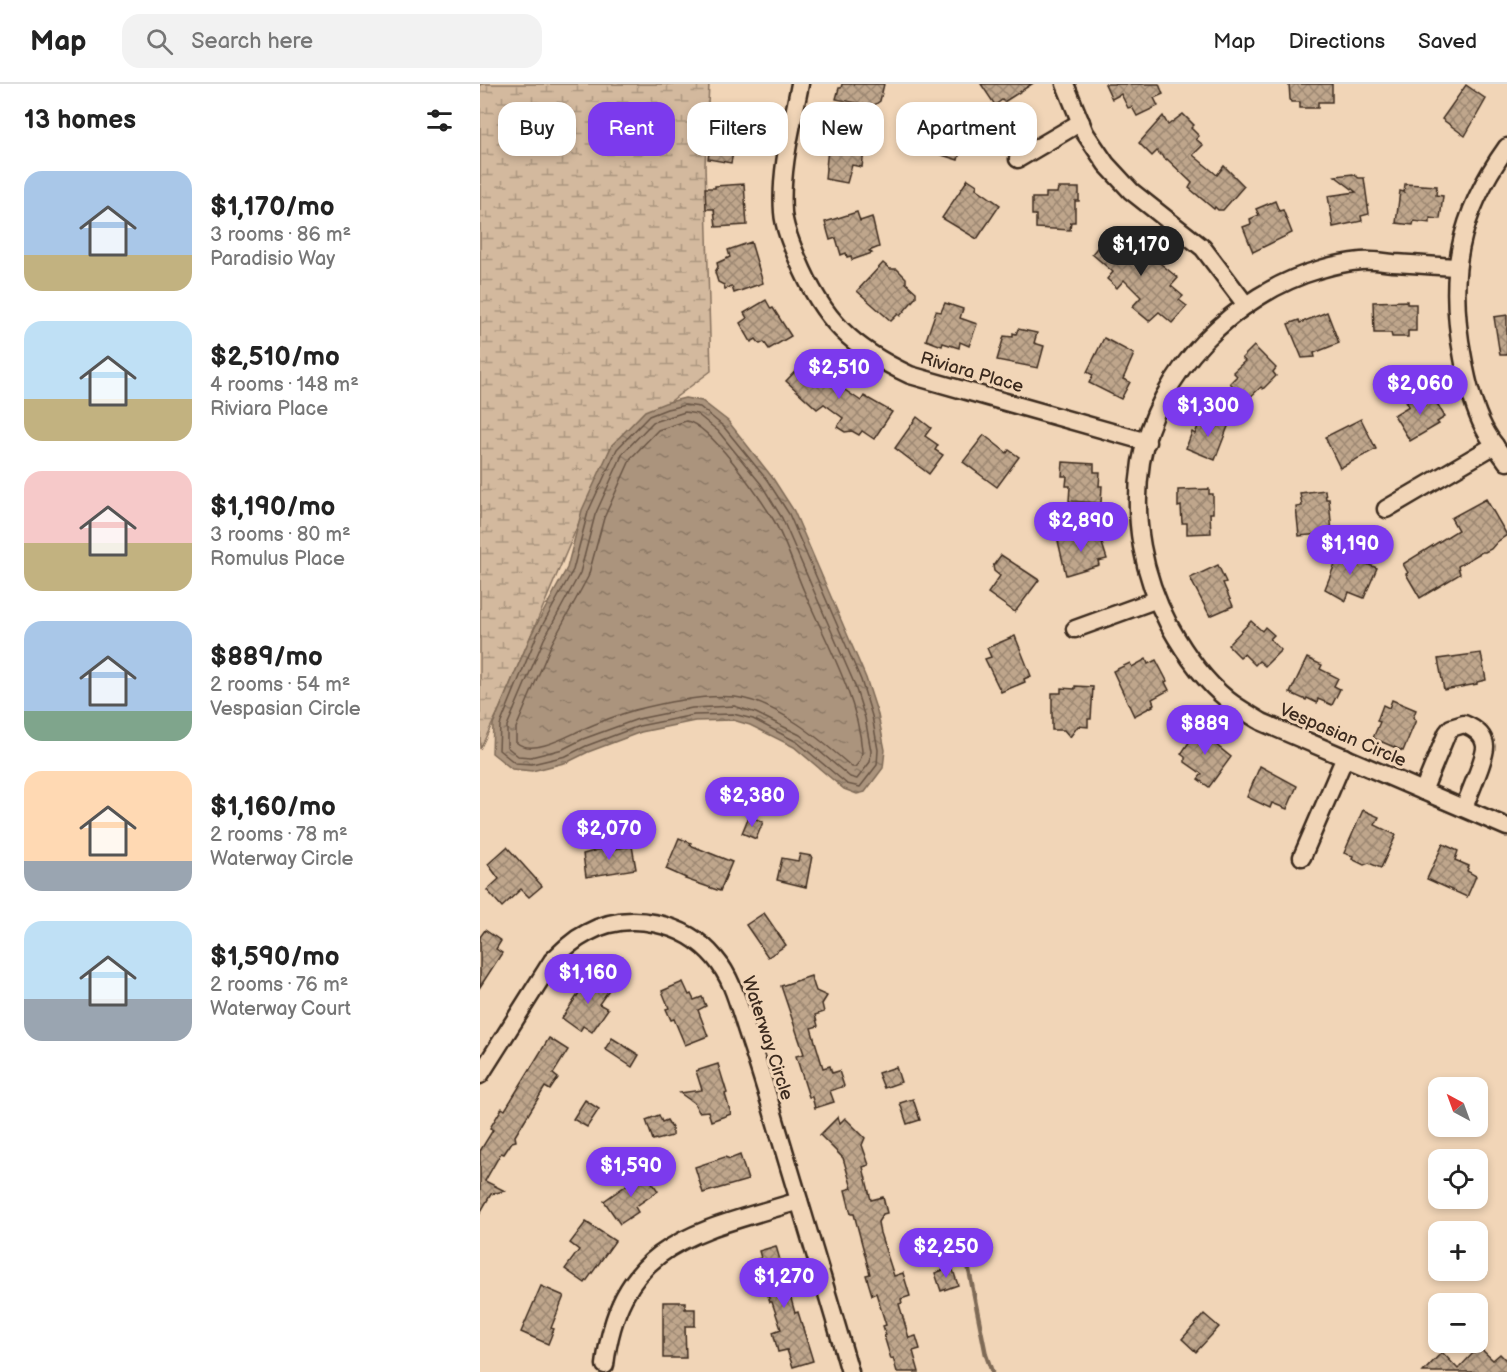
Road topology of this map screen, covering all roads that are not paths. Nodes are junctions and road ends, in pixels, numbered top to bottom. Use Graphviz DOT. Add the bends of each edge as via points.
graph roads {
  1 [pos="800,84"];
  2 [pos="1065,84"];
  3 [pos="1081,122"];
  4 [pos="1507,147"];
  5 [pos="1018,159"];
  6 [pos="1457,267"];
  7 [pos="1246,305"];
  8 [pos="1147,442"];
  9 [pos="1495,445"];
  10 [pos="1507,462"];
  11 [pos="1386,509"];
  12 [pos="1155,600"];
  13 [pos="1076,629"];
  14 [pos="1345,757"];
  15 [pos="1423,791"];
  16 [pos="1464,808"];
  17 [pos="1507,827"];
  18 [pos="1302,857"];
  19 [pos="480,1075"];
  20 [pos="799,1201"];
  21 [pos="605,1365"];
  22 [pos="850,1372"];
  1 -- 8 [label="street, Riviara Place" via="784,177 783,214 808,284 849,339 880,361 910,375"];
  2 -- 3 [label="street"];
  3 -- 5 [label="street"];
  3 -- 7 [label="street" via="1106,164 1131,191 1203,248"];
  4 -- 6 [label="street" via="1480,188"];
  6 -- 7 [label="street, Vespasian Circle" via="1362,261 1320,269 1265,291"];
  6 -- 9 [label="street" via="1458,333 1467,384"];
  7 -- 8 [label="street, Vespasian Circle" via="1203,342 1174,380"];
  8 -- 12 [label="street, Vespasian Circle" via="1141,462 1138,508 1143,560"];
  9 -- 10 [label="street"];
  9 -- 11 [label="street"];
  12 -- 13 [label="street"];
  12 -- 14 [label="street, Vespasian Circle" via="1204,677 1228,700 1262,722"];
  14 -- 15 [label="street, Vespasian Circle"];
  14 -- 18 [label="street"];
  15 -- 16 [label="street, Vespasian Circle"];
  15 -- 16 [label="street" via="1451,728 1464,724 1474,728 1486,748"];
  16 -- 17 [label="street, Vespasian Circle"];
  19 -- 20 [label="street, Waterway Circle" via="552,961 567,945 589,931 623,922 670,927 714,956 731,981"];
  20 -- 21 [label="street" via="680,1240 652,1260 634,1279 621,1302 612,1325"];
  20 -- 22 [label="street, Waterway Circle"];
}
